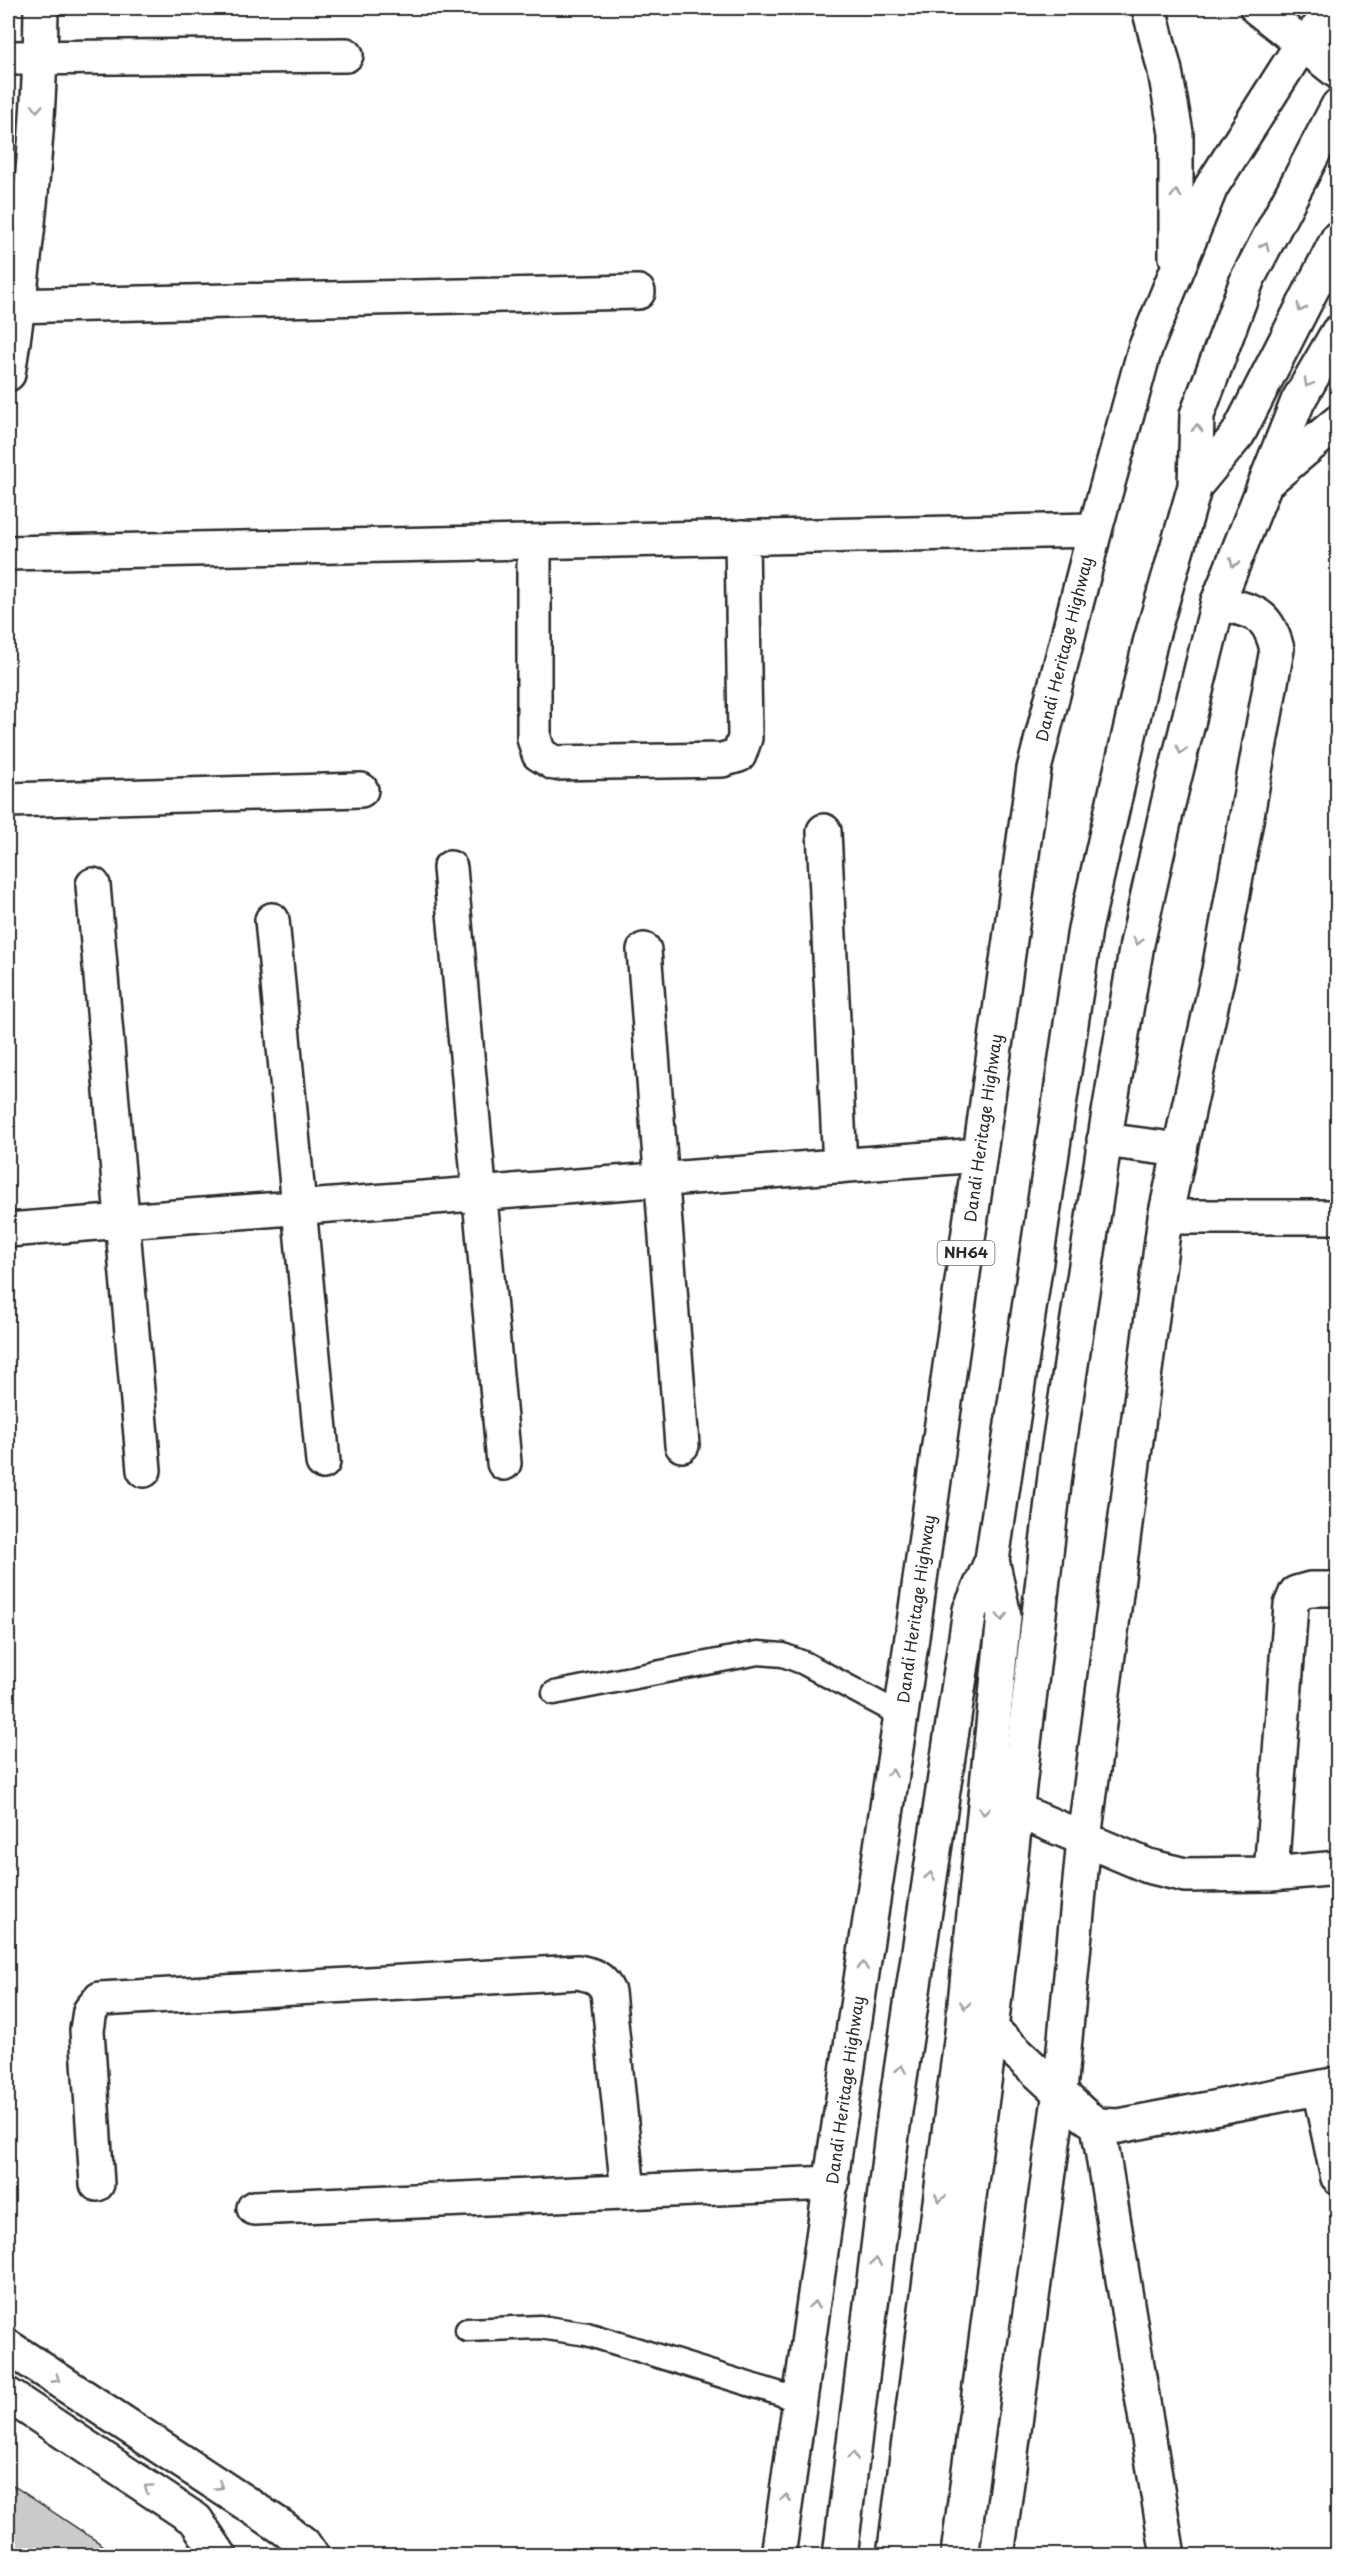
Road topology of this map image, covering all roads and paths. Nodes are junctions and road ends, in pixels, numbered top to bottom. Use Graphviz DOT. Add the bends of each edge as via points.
graph roads {
  1 [pos="41,8"];
  2 [pos="1149,8"];
  3 [pos="1257,8"];
  4 [pos="1338,10"];
  5 [pos="1302,44"];
  6 [pos="346,55"];
  7 [pos="8,58"];
  8 [pos="40,58"];
  9 [pos="1338,72"];
  10 [pos="1338,106"];
  11 [pos="1338,238"];
  12 [pos="1176,274"];
  13 [pos="638,292"];
  14 [pos="13,306"];
  15 [pos="1338,332"];
  16 [pos="8,374"];
  17 [pos="1338,422"];
  18 [pos="1265,483"];
  19 [pos="1196,486"];
  20 [pos="1095,530"];
  21 [pos="742,537"];
  22 [pos="534,542"];
  23 [pos="8,553"];
  24 [pos="1218,602"];
  25 [pos="361,790"];
  26 [pos="8,800"];
  27 [pos="824,831"];
  28 [pos="450,868"];
  29 [pos="93,885"];
  30 [pos="272,920"];
  31 [pos="644,950"];
  32 [pos="1104,1140"];
  33 [pos="1180,1150"];
  34 [pos="979,1155"];
  35 [pos="840,1166"];
  36 [pos="662,1179"];
  37 [pos="480,1193"];
  38 [pos="299,1207"];
  39 [pos="1165,1217"];
  40 [pos="1338,1217"];
  41 [pos="122,1221"];
  42 [pos="8,1230"];
  43 [pos="682,1445"];
  44 [pos="323,1462"];
  45 [pos="504,1463"];
  46 [pos="144,1470"];
  47 [pos="992,1560"];
  48 [pos="1338,1589"];
  49 [pos="554,1692"];
  50 [pos="901,1715"];
  51 [pos="1016,1810"];
  52 [pos="1084,1839"];
  53 [pos="1338,1868"];
  54 [pos="1271,1874"];
  55 [pos="991,2029"];
  56 [pos="1328,2086"];
  57 [pos="1060,2091"];
  58 [pos="1098,2125"];
  59 [pos="1338,2178"];
  60 [pos="832,2183"];
  61 [pos="97,2184"];
  62 [pos="628,2192"];
  63 [pos="254,2208"];
  64 [pos="467,2330"];
  65 [pos="8,2347"];
  66 [pos="8,2395"];
  67 [pos="800,2400"];
  68 [pos="220,2556"];
  69 [pos="312,2556"];
  70 [pos="778,2556"];
  71 [pos="840,2556"];
  72 [pos="894,2556"];
  73 [pos="922,2556"];
  74 [pos="997,2556"];
  75 [pos="1168,2556"];
  1 -- 8 [label="main road"];
  12 -- 2 [label="main road, one-way" via="1176,133"];
  3 -- 5 [label="main road"];
  4 -- 5 [label="main road, Dandi Heritage Highway / NH64"];
  5 -- 9 [label="main road"];
  5 -- 12 [label="main road, Dandi Heritage Highway / NH64" via="1211,187"];
  6 -- 8 [label="main road"];
  7 -- 8 [label="main road"];
  8 -- 14 [label="main road, one-way" via="27,237"];
  19 -- 10 [label="main road, one-way" via="1197,415 1228,331 1248,278"];
  11 -- 19 [label="main road, one-way" via="1238,434"];
  12 -- 20 [label="main road, Dandi Heritage Highway / NH64" via="1145,349"];
  13 -- 14 [label="main road"];
  14 -- 16 [label="main road"];
  15 -- 18 [label="main road, one-way" via="1298,401"];
  17 -- 18 [label="main road"];
  18 -- 24 [label="main road, one-way"];
  19 -- 47 [label="main road" via="1150,643 1085,929"];
  20 -- 21 [label="main road"];
  20 -- 34 [label="main road, Dandi Heritage Highway / NH64" via="1034,769"];
  21 -- 22 [label="main road"];
  21 -- 22 [label="main road" via="745,738 739,756 722,760 554,763 539,754 534,738"];
  22 -- 23 [label="main road"];
  24 -- 32 [label="main road, one-way" via="1137,945"];
  24 -- 33 [label="main road" via="1258,614 1271,628 1277,649 1219,970"];
  25 -- 26 [label="main road"];
  27 -- 35 [label="main road"];
  28 -- 37 [label="main road"];
  29 -- 41 [label="main road"];
  30 -- 38 [label="main road"];
  31 -- 36 [label="main road"];
  32 -- 33 [label="main road"];
  32 -- 51 [label="main road" via="1057,1458"];
  33 -- 39 [label="main road"];
  34 -- 35 [label="main road"];
  34 -- 50 [label="main road, Dandi Heritage Highway / NH64"];
  35 -- 36 [label="main road"];
  36 -- 37 [label="main road"];
  36 -- 43 [label="main road"];
  37 -- 38 [label="main road"];
  37 -- 45 [label="main road"];
  38 -- 41 [label="main road"];
  38 -- 44 [label="main road"];
  39 -- 40 [label="main road"];
  39 -- 52 [label="main road"];
  41 -- 42 [label="main road"];
  41 -- 46 [label="main road"];
  71 -- 47 [label="main road, one-way" via="894,2118 970,1610"];
  47 -- 72 [label="main road, one-way" via="1004,1616 962,2033"];
  48 -- 54 [label="main road" via="1296,1593 1291,1605"];
  49 -- 50 [label="lane" via="758,1653 783,1654"];
  60 -- 50 [label="main road, Dandi Heritage Highway / NH64, one-way"];
  51 -- 52 [label="main road"];
  51 -- 55 [label="main road"];
  52 -- 54 [label="main road" via="1148,1866 1185,1875"];
  52 -- 57 [label="main road"];
  53 -- 54 [label="main road"];
  55 -- 57 [label="main road"];
  55 -- 73 [label="main road"];
  56 -- 58 [label="main road" via="1119,2126"];
  56 -- 59 [label="main road"];
  57 -- 58 [label="main road"];
  57 -- 74 [label="main road"];
  58 -- 75 [label="main road"];
  60 -- 62 [label="main road"];
  67 -- 60 [label="main road, Dandi Heritage Highway / NH64, one-way"];
  61 -- 62 [label="main road" via="87,2030 90,2011 100,1999 578,1972 603,1981 608,1992"];
  62 -- 63 [label="main road"];
  64 -- 67 [label="lane" via="540,2327 587,2334"];
  65 -- 69 [label="main road, one-way" via="282,2527 303,2543"];
  68 -- 66 [label="main road, one-way" via="196,2520"];
  70 -- 67 [label="main road, Dandi Heritage Highway / NH64, one-way"];
}
